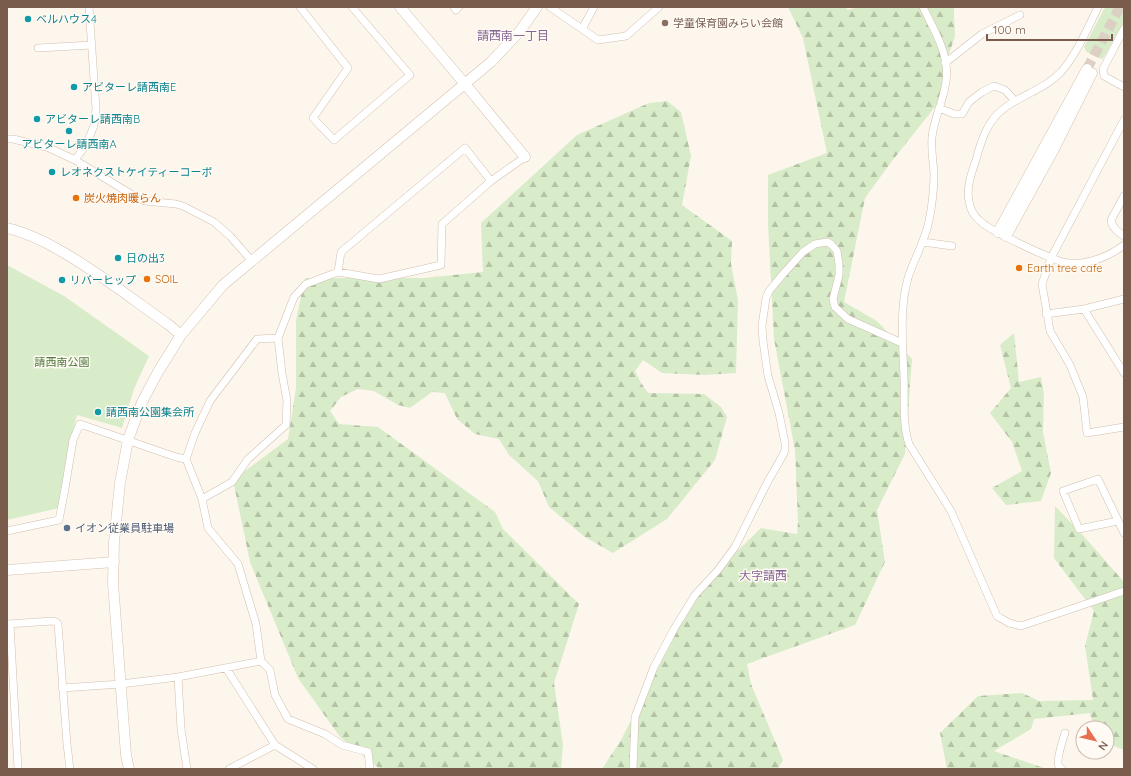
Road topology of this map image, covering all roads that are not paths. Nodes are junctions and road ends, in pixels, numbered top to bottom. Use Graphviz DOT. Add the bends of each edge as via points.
graph roads {
  1 [pos="90,7"];
  2 [pos="300,7"];
  3 [pos="352,7"];
  4 [pos="400,7"];
  5 [pos="454,7"];
  6 [pos="459,7"];
  7 [pos="537,7"];
  8 [pos="550,7"];
  9 [pos="594,7"];
  10 [pos="659,7"];
  11 [pos="923,7"];
  12 [pos="1098,7"];
  13 [pos="1020,15"];
  14 [pos="582,29"];
  15 [pos="1124,29"];
  16 [pos="92,45"];
  17 [pos="38,48"];
  18 [pos="945,64"];
  19 [pos="1090,70"];
  20 [pos="465,84"];
  21 [pos="1124,86"];
  22 [pos="1015,101"];
  23 [pos="939,108"];
  24 [pos="1124,120"];
  25 [pos="7,139"];
  26 [pos="525,157"];
  27 [pos="76,160"];
  28 [pos="491,181"];
  29 [pos="1124,196"];
  30 [pos="7,228"];
  31 [pos="1002,234"];
  32 [pos="1124,236"];
  33 [pos="923,242"];
  34 [pos="1124,245"];
  35 [pos="952,246"];
  36 [pos="1051,258"];
  37 [pos="251,260"];
  38 [pos="338,272"];
  39 [pos="1124,299"];
  40 [pos="1084,309"];
  41 [pos="1046,314"];
  42 [pos="181,335"];
  43 [pos="278,338"];
  44 [pos="902,343"];
  45 [pos="1124,373"];
  46 [pos="1124,427"];
  47 [pos="128,440"];
  48 [pos="186,459"];
  49 [pos="202,499"];
  50 [pos="1118,521"];
  51 [pos="7,531"];
  52 [pos="1124,533"];
  53 [pos="114,562"];
  54 [pos="7,570"];
  55 [pos="1124,591"];
  56 [pos="9,624"];
  57 [pos="261,661"];
  58 [pos="226,668"];
  59 [pos="10,669"];
  60 [pos="178,676"];
  61 [pos="121,684"];
  62 [pos="62,688"];
  63 [pos="1065,733"];
  64 [pos="275,745"];
  65 [pos="18,769"];
  66 [pos="70,769"];
  67 [pos="129,769"];
  68 [pos="187,769"];
  69 [pos="229,769"];
  70 [pos="313,769"];
  71 [pos="370,769"];
  72 [pos="633,769"];
  73 [pos="1062,769"];
  1 -- 16 [label="street"];
  2 -- 3 [label="street" via="348,68 313,118 334,140 410,75"];
  4 -- 20 [label="street"];
  5 -- 6 [label="street" via="456,10"];
  7 -- 20 [label="street" via="520,31 491,62"];
  8 -- 14 [label="street"];
  9 -- 14 [label="street"];
  10 -- 14 [label="street" via="626,36 598,40"];
  11 -- 18 [label="street" via="940,42"];
  12 -- 22 [label="street" via="1072,57 1060,72 1037,90"];
  13 -- 18 [label="street" via="982,34"];
  15 -- 21 [label="street" via="1103,69 1104,76"];
  16 -- 17 [label="street"];
  16 -- 27 [label="street" via="96,109 94,126"];
  18 -- 23 [label="street" via="947,80"];
  19 -- 31 [label="street" via="1054,149"];
  20 -- 26 [label="street"];
  20 -- 37 [label="street"];
  22 -- 23 [label="street" via="1005,90 994,86 969,102 962,114 954,114"];
  22 -- 31 [label="street" via="1002,110 983,136 968,187 968,200 972,212 981,222"];
  23 -- 33 [label="street" via="932,137 934,177 931,207"];
  24 -- 36 [label="street"];
  25 -- 27 [label="street" via="47,147"];
  26 -- 28 [label="street"];
  27 -- 37 [label="street" via="133,196 145,201 183,206 214,222"];
  28 -- 38 [label="street" via="442,224 441,265 379,279"];
  28 -- 38 [label="street" via="464,148 341,252"];
  29 -- 32 [label="street" via="1111,224"];
  30 -- 42 [label="street" via="31,236 85,265"];
  31 -- 36 [label="street"];
  33 -- 35 [label="street"];
  33 -- 44 [label="street" via="908,279 904,299"];
  34 -- 36 [label="street" via="1111,254 1082,263"];
  36 -- 41 [label="street" via="1042,284"];
  37 -- 42 [label="street" via="223,285"];
  38 -- 43 [label="street" via="306,284 294,297"];
  39 -- 40 [label="street"];
  40 -- 41 [label="street"];
  40 -- 45 [label="street"];
  41 -- 46 [label="street" via="1050,331 1070,366 1083,397 1086,433"];
  42 -- 47 [label="street" via="145,396"];
  43 -- 48 [label="street" via="257,339 210,401"];
  43 -- 49 [label="street" via="287,401 286,424 248,459 232,482"];
  44 -- 55 [label="street" via="906,434 909,444 951,511 997,616 1021,626"];
  44 -- 72 [label="street" via="848,319 835,307 833,299 839,264 837,251 827,242 815,244 803,252 769,291 762,326 763,341 768,376 779,413 785,450 735,547 718,570 694,595 654,667 635,717"];
  47 -- 48 [label="street"];
  47 -- 51 [label="street" via="80,424 73,440 59,520"];
  47 -- 53 [label="street" via="120,483"];
  48 -- 49 [label="street"];
  49 -- 57 [label="street" via="208,528 238,564 256,624"];
  50 -- 50 [label="street" via="1098,479 1062,492 1080,529"];
  50 -- 52 [label="street"];
  53 -- 54 [label="street"];
  53 -- 61 [label="street" via="113,583"];
  56 -- 59 [label="street"];
  56 -- 62 [label="street" via="53,621 58,624"];
  57 -- 58 [label="street"];
  57 -- 71 [label="street" via="270,670 275,694 288,719 325,734 342,745 368,752"];
  58 -- 60 [label="street"];
  58 -- 64 [label="street"];
  59 -- 65 [label="street"];
  60 -- 61 [label="street"];
  60 -- 68 [label="street" via="181,729"];
  61 -- 62 [label="street"];
  61 -- 67 [label="street"];
  62 -- 66 [label="street"];
  63 -- 73 [label="street" via="1058,763"];
  64 -- 69 [label="street"];
  64 -- 70 [label="street"];
}
